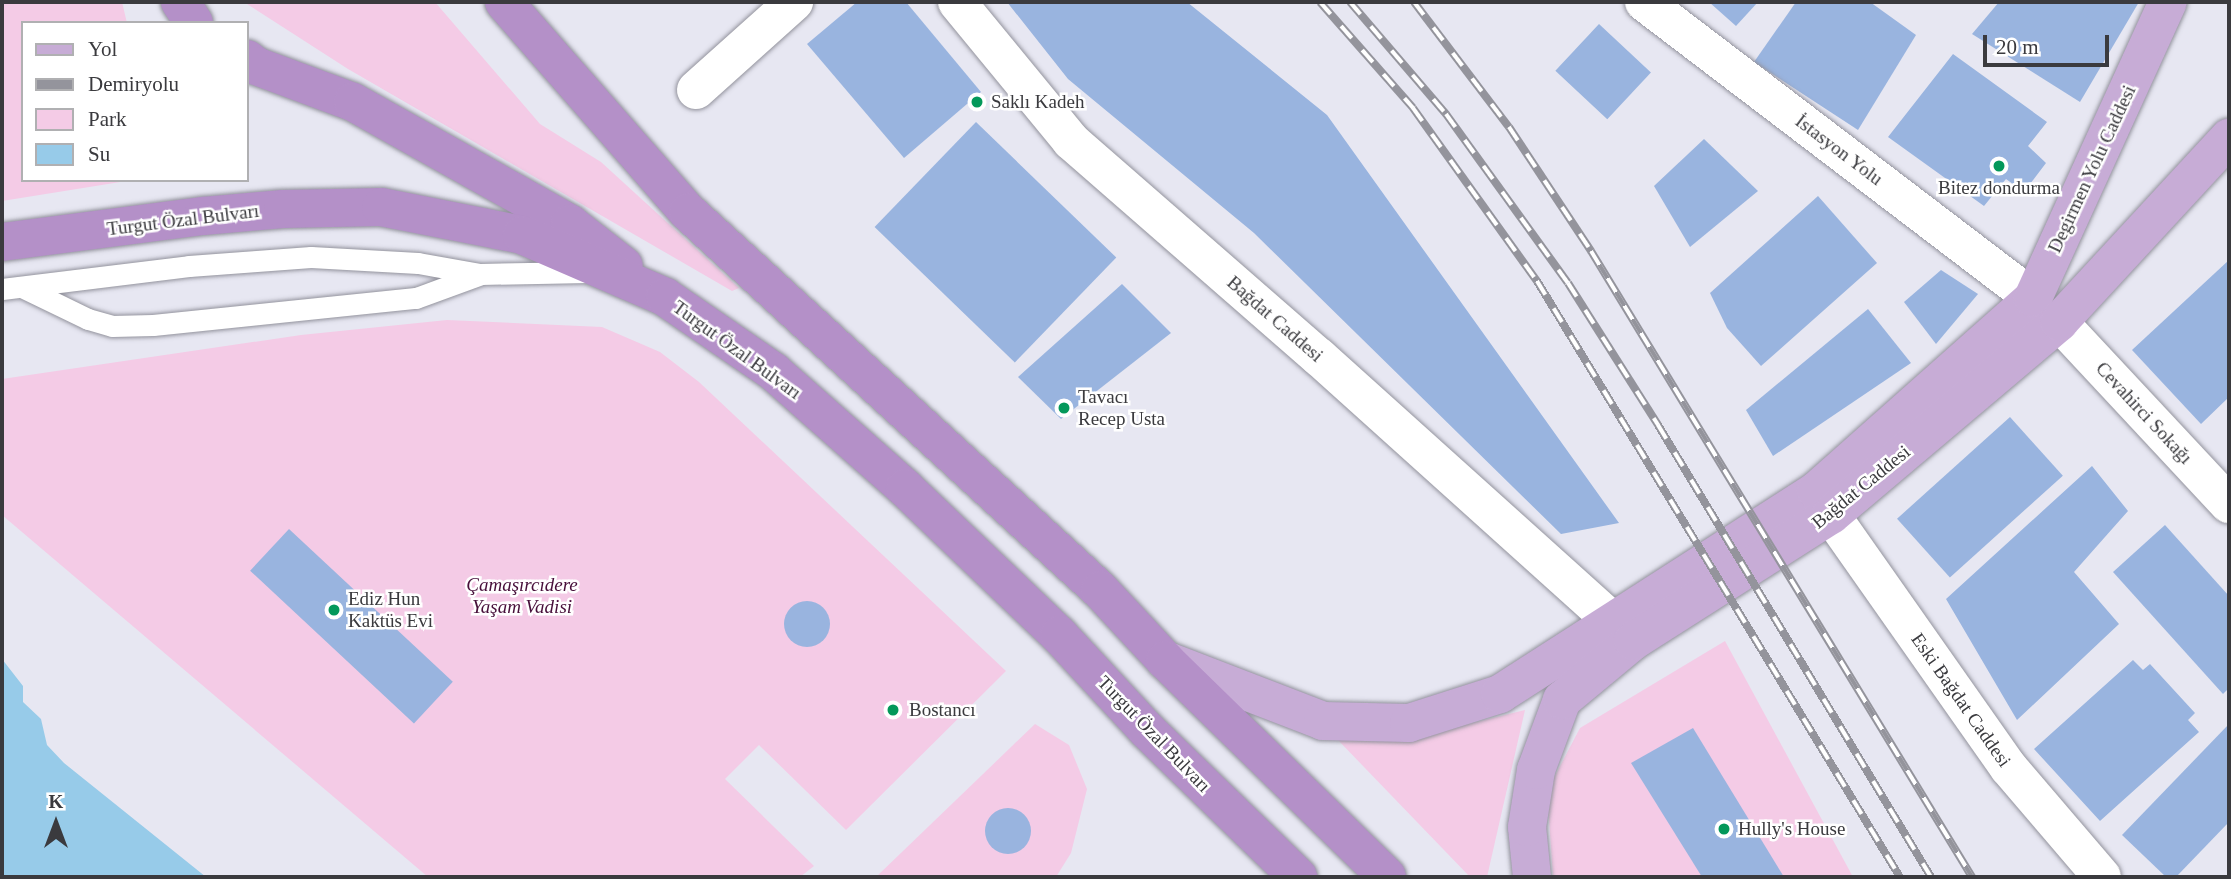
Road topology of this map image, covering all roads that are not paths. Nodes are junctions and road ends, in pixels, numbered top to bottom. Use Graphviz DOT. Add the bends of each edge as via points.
graph roads {
  1 [pos="180,2"];
  2 [pos="504,2"];
  3 [pos="794,2"];
  4 [pos="957,2"];
  5 [pos="1644,2"];
  6 [pos="2168,2"];
  7 [pos="193,21"];
  8 [pos="248,60"];
  9 [pos="696,90"];
  10 [pos="2229,138"];
  11 [pos="2,242"];
  12 [pos="602,272"];
  13 [pos="480,274"];
  14 [pos="12,288"];
  15 [pos="665,297"];
  16 [pos="2046,310"];
  17 [pos="1823,503"];
  18 [pos="2229,504"];
  19 [pos="1611,620"];
  20 [pos="1165,660"];
  21 [pos="1298,877"];
  22 [pos="1387,877"];
  23 [pos="1532,877"];
  24 [pos="2102,877"];
  1 -- 7 [label="highway"];
  2 -- 20 [label="highway" via="688,212 1100,590"];
  3 -- 9 [label="street"];
  4 -- 19 [label="street, Bağdat Caddesi" via="1071,141"];
  5 -- 16 [label="street, İstasyon Yolu"];
  6 -- 16 [label="main road, Degirmen Yolu Caddesi"];
  8 -- 15 [label="highway" via="353,102 570,224"];
  10 -- 16 [label="main road, Bağdat Caddesi"];
  11 -- 12 [label="highway, Turgut Özal Bulvarı" via="203,216 380,207 522,235"];
  12 -- 13 [label="lane"];
  12 -- 15 [label="highway, Turgut Özal Bulvarı"];
  13 -- 14 [label="lane" via="418,262 311,257 189,266"];
  13 -- 14 [label="lane" via="416,298 153,325 112,326"];
  15 -- 21 [label="highway, Turgut Özal Bulvarı" via="775,372 905,488 1059,635 1147,730"];
  16 -- 17 [label="main road, Bağdat Caddesi"];
  16 -- 18 [label="street, Cevahirci Sokağı"];
  17 -- 19 [label="main road, Bağdat Caddesi"];
  17 -- 23 [label="main road, Bağdat Caddesi" via="1633,641 1562,700 1536,770 1527,827"];
  17 -- 24 [label="street, Eski Bağdat Caddesi" via="2009,768"];
  19 -- 20 [label="main road, Bağdat Caddesi" via="1500,694 1409,723 1324,721"];
  20 -- 22 [label="highway"];
}
